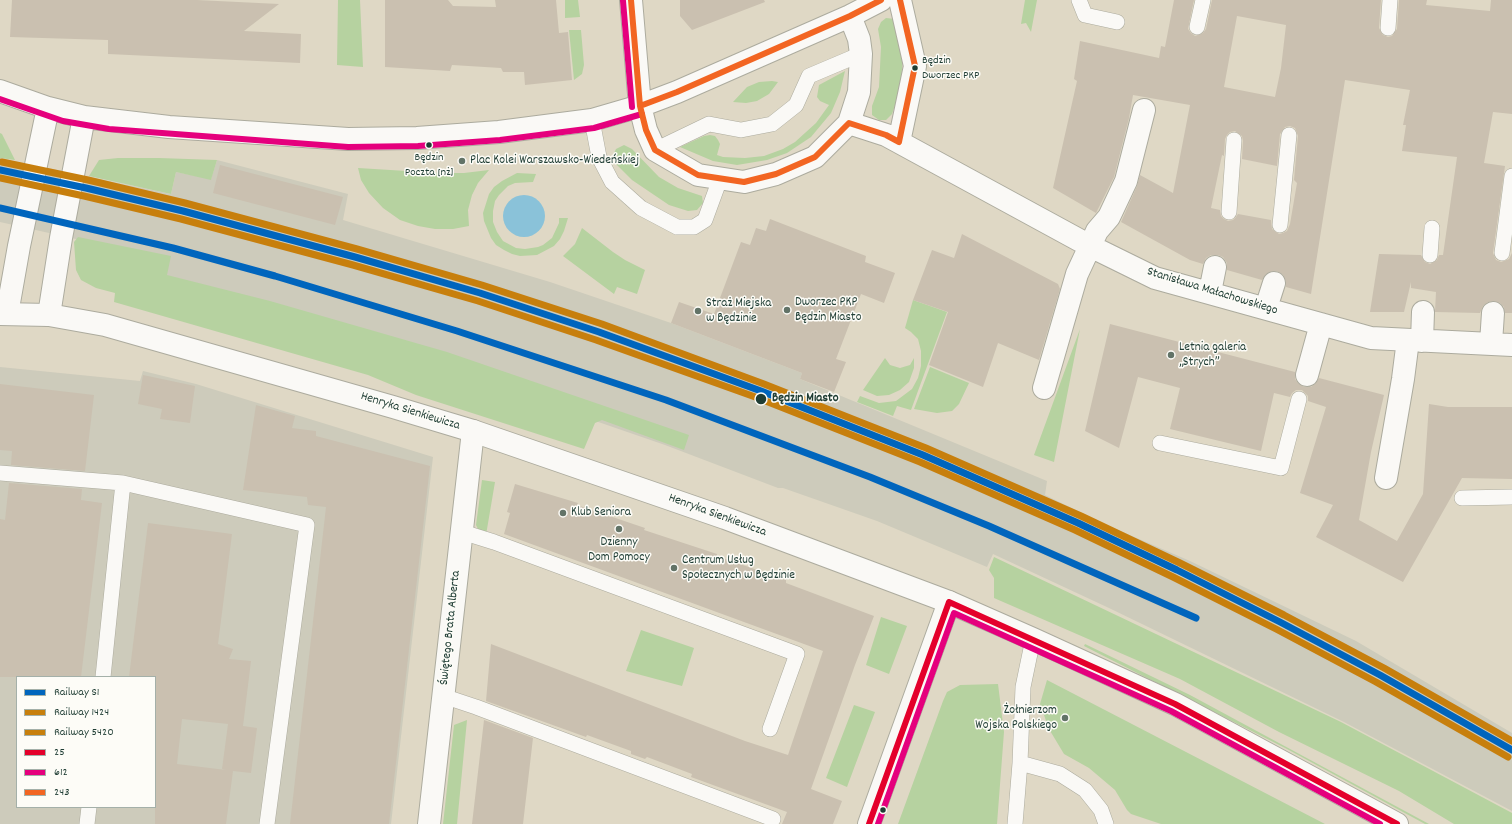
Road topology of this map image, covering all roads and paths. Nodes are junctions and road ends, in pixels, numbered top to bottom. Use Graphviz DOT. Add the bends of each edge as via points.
graph roads {
  1 [pos="631,0"];
  2 [pos="880,0"];
  3 [pos="900,0"];
  4 [pos="1079,0"];
  5 [pos="1203,0"];
  6 [pos="1390,0"];
  7 [pos="850,16"];
  8 [pos="1117,22"];
  9 [pos="1197,27"];
  10 [pos="1388,28"];
  11 [pos="862,54"];
  12 [pos="0,91"];
  13 [pos="640,106"];
  14 [pos="48,108"];
  15 [pos="1144,110"];
  16 [pos="84,117"];
  17 [pos="592,120"];
  18 [pos="849,123"];
  19 [pos="1289,135"];
  20 [pos="1234,140"];
  21 [pos="899,142"];
  22 [pos="655,150"];
  23 [pos="1512,176"];
  24 [pos="720,180"];
  25 [pos="1229,212"];
  26 [pos="1280,225"];
  27 [pos="1432,228"];
  28 [pos="1090,246"];
  29 [pos="1502,253"];
  30 [pos="1430,255"];
  31 [pos="1215,267"];
  32 [pos="1274,283"];
  33 [pos="1210,292"];
  34 [pos="1266,308"];
  35 [pos="1424,312"];
  36 [pos="1493,313"];
  37 [pos="4,314"];
  38 [pos="49,315"];
  39 [pos="1321,324"];
  40 [pos="1415,340"];
  41 [pos="1502,344"];
  42 [pos="1307,375"];
  43 [pos="1044,388"];
  44 [pos="1299,399"];
  45 [pos="473,431"];
  46 [pos="1160,443"];
  47 [pos="0,473"];
  48 [pos="1386,478"];
  49 [pos="123,483"];
  50 [pos="1512,497"];
  51 [pos="1462,498"];
  52 [pos="462,532"];
  53 [pos="949,602"];
  54 [pos="1033,638"];
  55 [pos="103,676"];
  56 [pos="443,696"];
  57 [pos="770,730"];
  58 [pos="1020,763"];
  59 [pos="89,808"];
  60 [pos="773,819"];
  61 [pos="87,824"];
  62 [pos="267,824"];
  63 [pos="429,824"];
  64 [pos="869,824"];
  65 [pos="1015,824"];
  66 [pos="1106,824"];
  67 [pos="1396,824"];
  1 -- 13 [label="street"];
  2 -- 7 [label="street"];
  3 -- 21 [label="street" via="915,66"];
  4 -- 8 [label="lane" via="1085,14"];
  5 -- 9 [label="lane"];
  6 -- 10 [label="lane"];
  7 -- 11 [label="street"];
  7 -- 13 [label="street"];
  11 -- 18 [label="street" via="859,92"];
  11 -- 22 [label="lane" via="809,76 796,105 772,124 741,130 709,124"];
  12 -- 14 [label="street"];
  13 -- 17 [label="street"];
  13 -- 22 [label="street" via="646,130"];
  14 -- 16 [label="street"];
  14 -- 37 [label="street"];
  15 -- 28 [label="street" via="1126,181 1109,217 1097,231"];
  16 -- 17 [label="street" via="161,126 348,140 499,132"];
  16 -- 38 [label="street"];
  17 -- 24 [label="lane" via="599,157 612,182 640,208 676,227 694,227 705,220"];
  18 -- 21 [label="street, Stanisława Małachowskiego"];
  18 -- 24 [label="street" via="815,157 776,174 744,182"];
  19 -- 26 [label="lane"];
  20 -- 25 [label="lane"];
  21 -- 28 [label="street, Stanisława Małachowskiego"];
  22 -- 24 [label="street" via="698,176"];
  23 -- 29 [label="lane"];
  27 -- 30 [label="lane"];
  28 -- 33 [label="street, Stanisława Małachowskiego" via="1155,278"];
  28 -- 43 [label="street" via="1077,274"];
  31 -- 33 [label="street"];
  32 -- 34 [label="street"];
  33 -- 34 [label="street, Stanisława Małachowskiego"];
  34 -- 39 [label="street, Stanisława Małachowskiego"];
  35 -- 40 [label="street"];
  36 -- 41 [label="street"];
  37 -- 38 [label="street, Henryka Sienkiewicza"];
  38 -- 45 [label="street, Henryka Sienkiewicza" via="105,325"];
  39 -- 40 [label="street, Stanisława Małachowskiego" via="1371,338"];
  39 -- 42 [label="street"];
  40 -- 41 [label="street, Stanisława Małachowskiego"];
  40 -- 48 [label="street" via="1403,379"];
  44 -- 46 [label="lane" via="1281,468"];
  45 -- 52 [label="street, Świętego Brata Alberta"];
  45 -- 53 [label="street, Henryka Sienkiewicza" via="725,518"];
  47 -- 49 [label="lane"];
  49 -- 55 [label="lane"];
  49 -- 62 [label="lane" via="306,525"];
  50 -- 51 [label="lane"];
  52 -- 56 [label="street, Świętego Brata Alberta"];
  52 -- 57 [label="lane" via="797,654"];
  53 -- 54 [label="street, Henryka Sienkiewicza"];
  53 -- 64 [label="street"];
  54 -- 58 [label="lane" via="1023,687"];
  54 -- 67 [label="street, Henryka Sienkiewicza" via="1175,704"];
  56 -- 60 [label="lane"];
  56 -- 63 [label="street, Świętego Brata Alberta"];
  58 -- 65 [label="lane"];
  58 -- 66 [label="lane" via="1060,774 1085,790 1101,810"];
  59 -- 61 [label="lane"];
}
